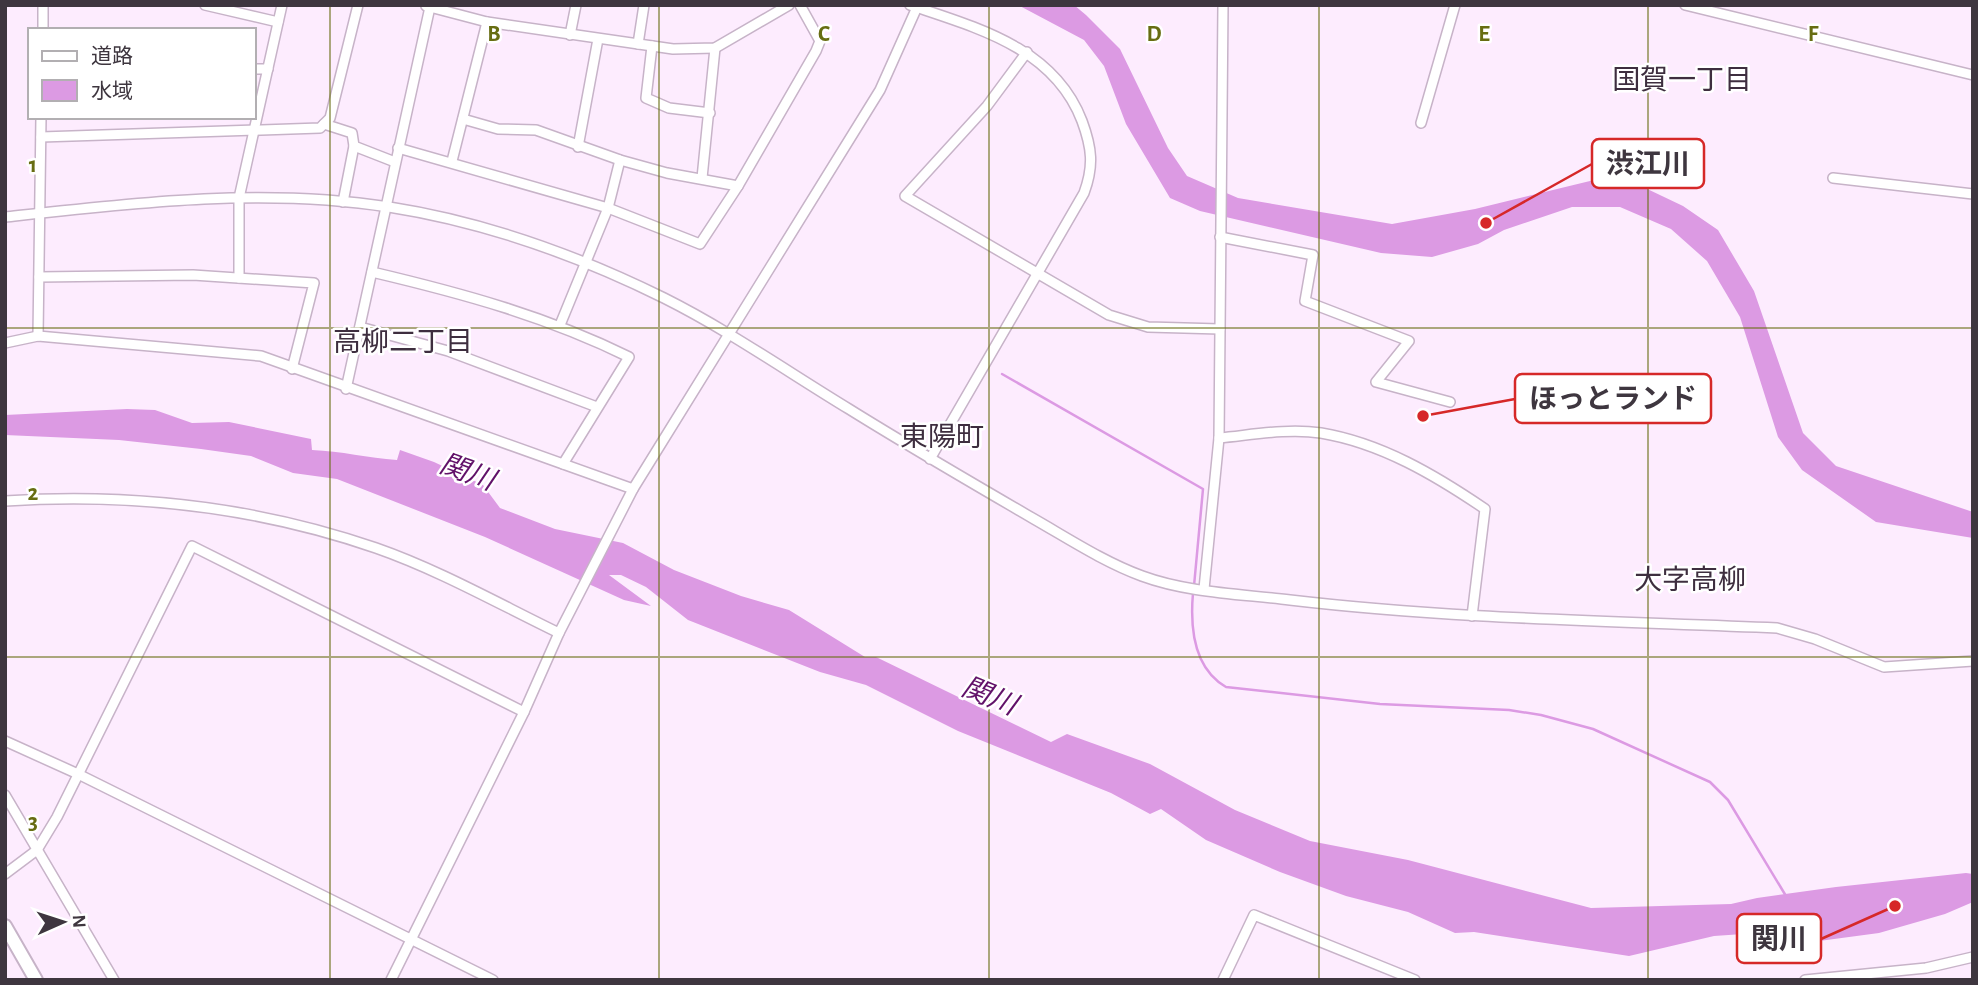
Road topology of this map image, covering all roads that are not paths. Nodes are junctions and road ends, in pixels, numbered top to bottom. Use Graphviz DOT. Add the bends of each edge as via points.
graph roads {
  1 [pos="43,5"];
  2 [pos="205,5"];
  3 [pos="282,5"];
  4 [pos="358,5"];
  5 [pos="576,5"];
  6 [pos="644,5"];
  7 [pos="789,5"];
  8 [pos="800,5"];
  9 [pos="1223,5"];
  10 [pos="1455,5"];
  11 [pos="1685,5"];
  12 [pos="427,6"];
  13 [pos="915,6"];
  14 [pos="458,9"];
  15 [pos="278,22"];
  16 [pos="487,22"];
  17 [pos="43,28"];
  18 [pos="570,35"];
  19 [pos="598,39"];
  20 [pos="638,44"];
  21 [pos="652,46"];
  22 [pos="715,48"];
  23 [pos="1027,52"];
  24 [pos="256,69"];
  25 [pos="268,69"];
  26 [pos="1973,75"];
  27 [pos="710,113"];
  28 [pos="463,118"];
  29 [pos="41,119"];
  30 [pos="1421,123"];
  31 [pos="324,124"];
  32 [pos="254,130"];
  33 [pos="41,137"];
  34 [pos="354,146"];
  35 [pos="398,148"];
  36 [pos="578,148"];
  37 [pos="620,160"];
  38 [pos="452,161"];
  39 [pos="395,162"];
  40 [pos="702,178"];
  41 [pos="1833,178"];
  42 [pos="738,186"];
  43 [pos="1973,194"];
  44 [pos="239,198"];
  45 [pos="343,202"];
  46 [pos="385,206"];
  47 [pos="608,208"];
  48 [pos="39,213"];
  49 [pos="5,217"];
  50 [pos="1220,237"];
  51 [pos="586,262"];
  52 [pos="372,272"];
  53 [pos="1038,275"];
  54 [pos="39,277"];
  55 [pos="239,278"];
  56 [pos="560,325"];
  57 [pos="360,327"];
  58 [pos="1220,329"];
  59 [pos="726,335"];
  60 [pos="37,336"];
  61 [pos="5,343"];
  62 [pos="292,369"];
  63 [pos="346,389"];
  64 [pos="1450,402"];
  65 [pos="597,407"];
  66 [pos="1219,438"];
  67 [pos="930,459"];
  68 [pos="563,464"];
  69 [pos="631,493"];
  70 [pos="5,501"];
  71 [pos="1204,589"];
  72 [pos="1472,617"];
  73 [pos="559,633"];
  74 [pos="1973,661"];
  75 [pos="524,712"];
  76 [pos="5,741"];
  77 [pos="78,774"];
  78 [pos="5,794"];
  79 [pos="37,850"];
  80 [pos="5,874"];
  81 [pos="5,926"];
  82 [pos="410,941"];
  83 [pos="1973,957"];
  84 [pos="36,980"];
  85 [pos="114,980"];
  86 [pos="391,980"];
  87 [pos="493,980"];
  88 [pos="1223,980"];
  89 [pos="1415,980"];
  90 [pos="1805,980"];
  1 -- 17 [label="street"];
  2 -- 15 [label="street"];
  3 -- 15 [label="street"];
  4 -- 31 [label="street" via="330,118"];
  5 -- 18 [label="street"];
  6 -- 20 [label="street"];
  7 -- 22 [label="street"];
  8 -- 42 [label="street" via="820,41"];
  9 -- 50 [label="street"];
  10 -- 30 [label="street"];
  11 -- 26 [label="street"];
  12 -- 14 [label="street"];
  12 -- 35 [label="street"];
  13 -- 23 [label="street"];
  13 -- 59 [label="street" via="880,90"];
  14 -- 16 [label="street"];
  15 -- 25 [label="street"];
  16 -- 18 [label="street"];
  16 -- 28 [label="street"];
  18 -- 19 [label="street"];
  19 -- 20 [label="street"];
  19 -- 36 [label="street"];
  20 -- 21 [label="street"];
  21 -- 22 [label="street"];
  21 -- 27 [label="street" via="646,98 669,108"];
  22 -- 27 [label="street"];
  23 -- 53 [label="street" via="1051,70 1068,94 1091,146 1091,175"];
  23 -- 53 [label="street" via="987,106 905,196"];
  24 -- 25 [label="street"];
  25 -- 32 [label="street"];
  27 -- 40 [label="street"];
  28 -- 36 [label="street" via="498,130 536,130"];
  28 -- 38 [label="street"];
  29 -- 33 [label="street"];
  31 -- 32 [label="street" via="320,128"];
  31 -- 34 [label="street" via="352,133"];
  32 -- 33 [label="street"];
  32 -- 44 [label="street"];
  33 -- 48 [label="street"];
  34 -- 39 [label="street"];
  34 -- 45 [label="street"];
  35 -- 38 [label="street"];
  35 -- 39 [label="street"];
  36 -- 37 [label="street"];
  37 -- 40 [label="street"];
  37 -- 47 [label="street"];
  38 -- 47 [label="street"];
  39 -- 46 [label="street"];
  40 -- 42 [label="street"];
  41 -- 43 [label="street"];
  42 -- 47 [label="street" via="700,244"];
  44 -- 45 [label="street"];
  44 -- 48 [label="street"];
  44 -- 55 [label="street"];
  45 -- 46 [label="street"];
  46 -- 51 [label="street" via="476,226"];
  46 -- 52 [label="street"];
  47 -- 51 [label="street"];
  48 -- 49 [label="street"];
  48 -- 54 [label="street"];
  50 -- 58 [label="street"];
  50 -- 64 [label="street" via="1313,255 1305,302 1409,341 1376,382"];
  51 -- 56 [label="street"];
  51 -- 59 [label="street" via="670,301"];
  52 -- 56 [label="street" via="493,302"];
  52 -- 57 [label="street"];
  53 -- 58 [label="street" via="1109,315 1148,327"];
  53 -- 67 [label="street"];
  54 -- 55 [label="street"];
  54 -- 60 [label="street"];
  55 -- 62 [label="street" via="314,283"];
  56 -- 65 [label="street" via="629,357"];
  57 -- 63 [label="street"];
  57 -- 65 [label="street" via="448,351"];
  58 -- 66 [label="street"];
  59 -- 67 [label="street"];
  59 -- 69 [label="street"];
  60 -- 61 [label="street"];
  60 -- 62 [label="street" via="261,356"];
  62 -- 63 [label="street"];
  63 -- 68 [label="street"];
  65 -- 68 [label="street"];
  66 -- 71 [label="street"];
  66 -- 72 [label="street" via="1292,432 1351,441 1424,470 1485,509"];
  67 -- 71 [label="street" via="1109,561 1143,576"];
  68 -- 69 [label="street"];
  69 -- 73 [label="street"];
  70 -- 73 [label="street" via="156,501 308,529 409,561"];
  71 -- 72 [label="street" via="1379,611"];
  72 -- 74 [label="street" via="1777,628 1884,667"];
  73 -- 75 [label="street"];
  75 -- 77 [label="street" via="192,547"];
  75 -- 82 [label="street"];
  76 -- 77 [label="street"];
  77 -- 79 [label="street"];
  77 -- 82 [label="street"];
  78 -- 79 [label="street"];
  79 -- 80 [label="street"];
  79 -- 85 [label="street"];
  81 -- 84 [label="main road"];
  82 -- 86 [label="street"];
  82 -- 87 [label="street"];
  83 -- 90 [label="street" via="1926,968"];
  88 -- 89 [label="street" via="1254,915"];
}
